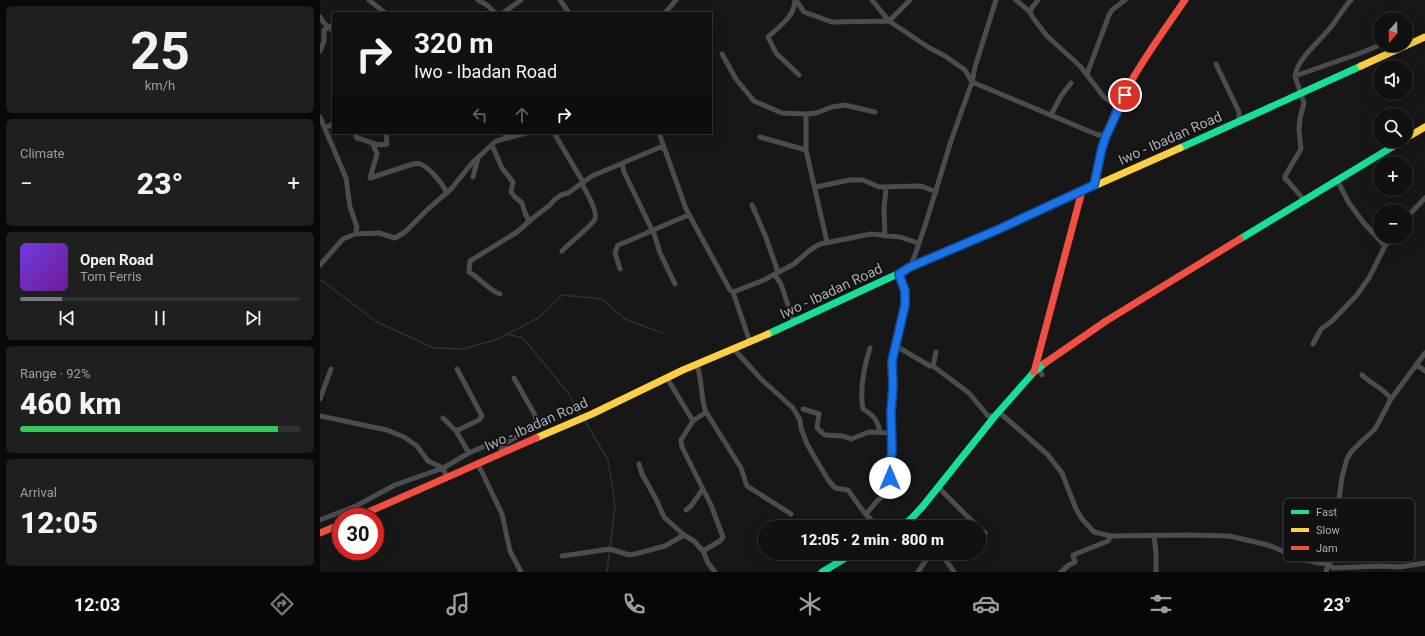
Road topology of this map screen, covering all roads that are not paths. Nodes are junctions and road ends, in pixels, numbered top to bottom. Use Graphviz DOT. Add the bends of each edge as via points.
graph roads {
  1 [pos="369,0"];
  2 [pos="478,0"];
  3 [pos="521,0"];
  4 [pos="560,0"];
  5 [pos="676,0"];
  6 [pos="796,0"];
  7 [pos="872,0"];
  8 [pos="910,0"];
  9 [pos="996,0"];
  10 [pos="1016,0"];
  11 [pos="1038,0"];
  12 [pos="1125,0"];
  13 [pos="1186,0"];
  14 [pos="1351,0"];
  15 [pos="384,12"];
  16 [pos="494,12"];
  17 [pos="504,12"];
  18 [pos="568,12"];
  19 [pos="666,12"];
  20 [pos="1030,12"];
  21 [pos="320,17"];
  22 [pos="889,22"];
  23 [pos="331,26"];
  24 [pos="1425,37"];
  25 [pos="1373,48"];
  26 [pos="320,51"];
  27 [pos="722,54"];
  28 [pos="1216,64"];
  29 [pos="1087,74"];
  30 [pos="799,75"];
  31 [pos="1295,76"];
  32 [pos="972,82"];
  33 [pos="1071,83"];
  34 [pos="1300,93"];
  35 [pos="1121,103"];
  36 [pos="875,112"];
  37 [pos="806,114"];
  38 [pos="1051,115"];
  39 [pos="320,117"];
  40 [pos="1239,122"];
  41 [pos="332,124"];
  42 [pos="1425,127"];
  43 [pos="325,128"];
  44 [pos="355,134"];
  45 [pos="386,134"];
  46 [pos="505,134"];
  47 [pos="522,134"];
  48 [pos="555,134"];
  49 [pos="659,134"];
  50 [pos="1413,134"];
  51 [pos="1106,136"];
  52 [pos="760,137"];
  53 [pos="508,138"];
  54 [pos="373,144"];
  55 [pos="492,145"];
  56 [pos="663,146"];
  57 [pos="1391,148"];
  58 [pos="806,150"];
  59 [pos="479,157"];
  60 [pos="622,164"];
  61 [pos="473,177"];
  62 [pos="1338,180"];
  63 [pos="582,183"];
  64 [pos="1094,185"];
  65 [pos="816,188"];
  66 [pos="886,188"];
  67 [pos="1082,191"];
  68 [pos="936,192"];
  69 [pos="447,193"];
  70 [pos="1425,198"];
  71 [pos="1304,200"];
  72 [pos="752,205"];
  73 [pos="1413,211"];
  74 [pos="689,215"];
  75 [pos="529,222"];
  76 [pos="652,230"];
  77 [pos="355,234"];
  78 [pos="885,236"];
  79 [pos="827,242"];
  80 [pos="918,243"];
  81 [pos="1385,246"];
  82 [pos="562,251"];
  83 [pos="320,265"];
  84 [pos="910,267"];
  85 [pos="620,269"];
  86 [pos="776,273"];
  87 [pos="899,274"];
  88 [pos="675,284"];
  89 [pos="732,292"];
  90 [pos="500,294"];
  91 [pos="794,322"];
  92 [pos="750,342"];
  93 [pos="1313,344"];
  94 [pos="896,346"];
  95 [pos="733,348"];
  96 [pos="870,348"];
  97 [pos="936,352"];
  98 [pos="1425,353"];
  99 [pos="1416,364"];
  100 [pos="697,366"];
  101 [pos="933,366"];
  102 [pos="331,369"];
  103 [pos="457,369"];
  104 [pos="1425,371"];
  105 [pos="1038,372"];
  106 [pos="1362,375"];
  107 [pos="514,378"];
  108 [pos="668,378"];
  109 [pos="320,399"];
  110 [pos="1391,399"];
  111 [pos="803,409"];
  112 [pos="706,412"];
  113 [pos="997,414"];
  114 [pos="320,416"];
  115 [pos="443,418"];
  116 [pos="693,421"];
  117 [pos="575,422"];
  118 [pos="456,431"];
  119 [pos="880,432"];
  120 [pos="892,433"];
  121 [pos="501,439"];
  122 [pos="468,453"];
  123 [pos="478,464"];
  124 [pos="639,464"];
  125 [pos="443,468"];
  126 [pos="447,478"];
  127 [pos="938,487"];
  128 [pos="702,489"];
  129 [pos="1339,498"];
  130 [pos="378,508"];
  131 [pos="686,510"];
  132 [pos="791,514"];
  133 [pos="866,514"];
  134 [pos="320,520"];
  135 [pos="872,520"];
  136 [pos="910,520"];
  137 [pos="972,520"];
  138 [pos="332,528"];
  139 [pos="320,533"];
  140 [pos="684,535"];
  141 [pos="1154,535"];
  142 [pos="1111,536"];
  143 [pos="703,550"];
  144 [pos="1283,551"];
  145 [pos="562,556"];
  146 [pos="842,560"];
  147 [pos="926,560"];
  148 [pos="946,560"];
  149 [pos="1312,562"];
  150 [pos="1425,563"];
  151 [pos="1329,564"];
  152 [pos="521,572"];
  153 [pos="715,572"];
  154 [pos="822,572"];
  155 [pos="918,572"];
  156 [pos="954,572"];
  157 [pos="1061,572"];
  158 [pos="1156,572"];
  159 [pos="1326,572"];
  1 -- 15 [label="street"];
  2 -- 16 [label="street"];
  3 -- 17 [label="street"];
  4 -- 18 [label="street"];
  5 -- 19 [label="street"];
  6 -- 22 [label="street" via="804,12 832,22"];
  6 -- 30 [label="street" via="787,19 768,37 776,53"];
  7 -- 22 [label="street"];
  8 -- 22 [label="street"];
  9 -- 32 [label="street"];
  10 -- 20 [label="street"];
  11 -- 20 [label="street"];
  12 -- 29 [label="street" via="1109,15"];
  13 -- 35 [label="main road" via="1142,62"];
  14 -- 31 [label="street" via="1302,60"];
  20 -- 29 [label="street" via="1047,36"];
  21 -- 23 [label="street"];
  22 -- 32 [label="street" via="965,70"];
  23 -- 26 [label="street" via="324,30 324,41"];
  24 -- 34 [label="main road, Iwo - Ibadan Road"];
  25 -- 31 [label="street"];
  27 -- 37 [label="street" via="736,79 754,101 782,113"];
  28 -- 40 [label="street" via="1239,112"];
  29 -- 35 [label="street" via="1104,97 1111,102"];
  31 -- 34 [label="street"];
  32 -- 38 [label="street"];
  32 -- 68 [label="street"];
  33 -- 38 [label="street"];
  34 -- 40 [label="main road, Iwo - Ibadan Road"];
  34 -- 71 [label="street" via="1304,103 1299,130 1302,149 1285,179"];
  35 -- 51 [label="main road"];
  36 -- 37 [label="street" via="845,105"];
  37 -- 58 [label="street"];
  38 -- 51 [label="street"];
  39 -- 43 [label="street"];
  40 -- 64 [label="main road, Iwo - Ibadan Road"];
  41 -- 43 [label="street"];
  42 -- 50 [label="main road"];
  43 -- 77 [label="street" via="346,178 350,207 357,227"];
  44 -- 54 [label="street" via="357,138"];
  45 -- 54 [label="street" via="387,144"];
  46 -- 53 [label="street"];
  47 -- 53 [label="street"];
  48 -- 63 [label="street"];
  49 -- 56 [label="street"];
  51 -- 64 [label="main road"];
  52 -- 58 [label="street"];
  53 -- 55 [label="street"];
  54 -- 69 [label="street" via="377,154 370,178 420,164 434,175"];
  55 -- 59 [label="street"];
  55 -- 75 [label="street" via="502,168 513,182 511,192 522,203"];
  56 -- 60 [label="street"];
  56 -- 74 [label="street"];
  57 -- 62 [label="main road"];
  58 -- 65 [label="street"];
  59 -- 61 [label="street"];
  59 -- 69 [label="street"];
  60 -- 63 [label="street" via="592,176"];
  60 -- 76 [label="street"];
  62 -- 71 [label="main road"];
  62 -- 81 [label="street" via="1349,203"];
  63 -- 75 [label="street" via="554,200"];
  63 -- 82 [label="street" via="596,214 595,219"];
  64 -- 67 [label="main road, Iwo - Ibadan Road"];
  65 -- 66 [label="street" via="850,180 863,180"];
  65 -- 79 [label="street"];
  66 -- 68 [label="street" via="921,186"];
  66 -- 78 [label="street"];
  67 -- 84 [label="main road, Iwo - Ibadan Road"];
  67 -- 105 [label="main road"];
  68 -- 80 [label="street"];
  69 -- 77 [label="street" via="396,238 379,233"];
  70 -- 73 [label="street"];
  71 -- 105 [label="main road" via="1106,321 1048,360"];
  72 -- 86 [label="street" via="765,235"];
  74 -- 76 [label="street"];
  74 -- 89 [label="street"];
  75 -- 90 [label="street" via="469,263 469,272"];
  76 -- 85 [label="street" via="618,245 615,253"];
  76 -- 88 [label="street"];
  77 -- 83 [label="street" via="343,239"];
  78 -- 79 [label="street" via="871,234"];
  78 -- 80 [label="street" via="900,237"];
  79 -- 86 [label="street"];
  80 -- 84 [label="street"];
  81 -- 93 [label="street" via="1369,278 1356,296 1321,329"];
  84 -- 87 [label="main road, Iwo - Ibadan Road"];
  86 -- 89 [label="street"];
  86 -- 91 [label="street"];
  87 -- 91 [label="main road, Iwo - Ibadan Road"];
  87 -- 94 [label="street" via="905,291 905,305"];
  89 -- 92 [label="street"];
  91 -- 92 [label="main road, Iwo - Ibadan Road"];
  92 -- 95 [label="main road, Iwo - Ibadan Road"];
  94 -- 101 [label="street"];
  94 -- 120 [label="street" via="892,361"];
  95 -- 100 [label="main road, Iwo - Ibadan Road"];
  95 -- 133 [label="street" via="761,379 793,408 800,420 807,444 829,481 835,488 848,490"];
  96 -- 119 [label="street" via="864,369 861,396 863,409 877,421"];
  97 -- 101 [label="street"];
  98 -- 99 [label="street"];
  99 -- 104 [label="street"];
  99 -- 110 [label="street"];
  100 -- 108 [label="main road, Iwo - Ibadan Road"];
  100 -- 112 [label="street" via="701,376 702,403"];
  101 -- 113 [label="street" via="970,393 988,416"];
  102 -- 109 [label="street"];
  103 -- 118 [label="street" via="482,416"];
  105 -- 113 [label="main road"];
  106 -- 110 [label="street" via="1387,392"];
  107 -- 121 [label="street" via="536,421 517,437 507,442"];
  108 -- 116 [label="street"];
  108 -- 117 [label="main road, Iwo - Ibadan Road"];
  110 -- 129 [label="street" via="1375,429 1347,459"];
  111 -- 119 [label="street" via="819,414 817,428 824,435 851,438 869,432"];
  112 -- 116 [label="street"];
  112 -- 132 [label="street" via="741,468 747,486"];
  113 -- 127 [label="main road"];
  113 -- 142 [label="street" via="1047,454 1062,473 1076,509 1087,526 1094,532"];
  114 -- 125 [label="street" via="387,430 404,437 417,446 428,461"];
  115 -- 118 [label="street"];
  116 -- 128 [label="street" via="681,443"];
  117 -- 121 [label="street" via="501,450"];
  117 -- 123 [label="main road, Iwo - Ibadan Road"];
  118 -- 122 [label="street"];
  119 -- 120 [label="street"];
  120 -- 133 [label="street" via="892,452 888,462 890,492 878,500"];
  121 -- 122 [label="street"];
  122 -- 125 [label="street"];
  123 -- 126 [label="main road, Iwo - Ibadan Road"];
  123 -- 152 [label="street" via="502,514 510,551"];
  124 -- 140 [label="street" via="664,517"];
  125 -- 126 [label="street"];
  125 -- 134 [label="street" via="395,485 356,506"];
  126 -- 130 [label="main road, Iwo - Ibadan Road"];
  127 -- 136 [label="main road"];
  127 -- 137 [label="street"];
  128 -- 131 [label="street" via="692,506"];
  128 -- 143 [label="street" via="723,537"];
  133 -- 135 [label="street"];
  138 -- 139 [label="main road"];
  140 -- 143 [label="street"];
  140 -- 145 [label="street" via="666,546 635,554 629,555 610,549"];
  141 -- 142 [label="street"];
  141 -- 144 [label="street" via="1229,536"];
  141 -- 158 [label="street"];
  142 -- 157 [label="street" via="1108,541 1073,555 1075,562"];
  143 -- 153 [label="street"];
  146 -- 154 [label="main road"];
  147 -- 155 [label="street"];
  148 -- 156 [label="street"];
  149 -- 151 [label="street"];
  150 -- 151 [label="street" via="1400,568 1333,568"];
  151 -- 159 [label="street"];
}
